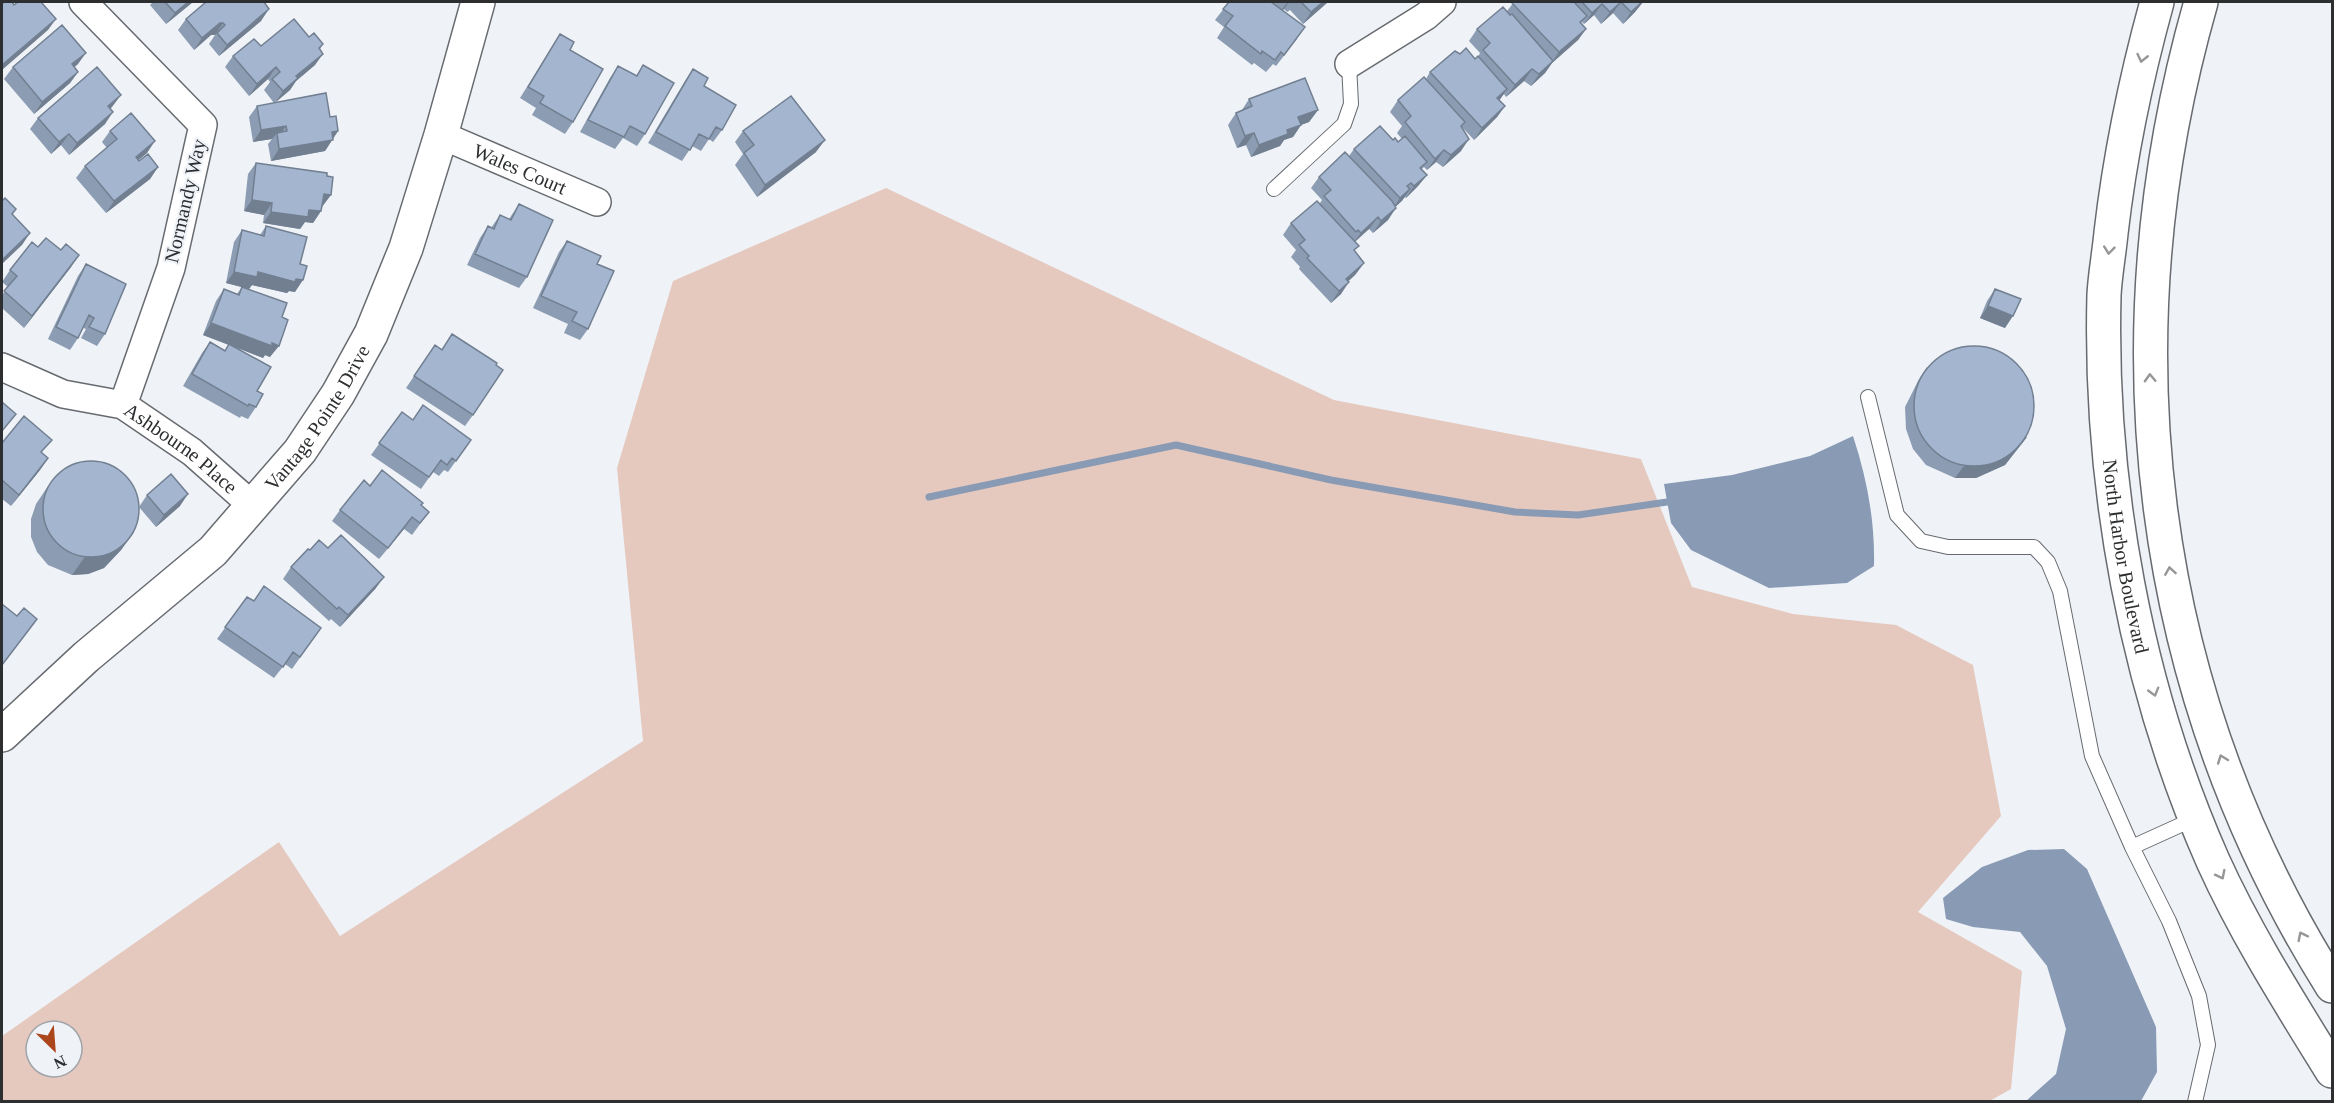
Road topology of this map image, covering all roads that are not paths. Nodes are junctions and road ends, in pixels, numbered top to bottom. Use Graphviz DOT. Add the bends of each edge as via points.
graph roads {
  1 [pos="83,2"];
  2 [pos="478,2"];
  3 [pos="1442,2"];
  4 [pos="2157,2"];
  5 [pos="2201,2"];
  6 [pos="1349,64"];
  7 [pos="441,135"];
  8 [pos="1274,189"];
  9 [pos="597,202"];
  10 [pos="2,367"];
  11 [pos="1868,397"];
  12 [pos="123,405"];
  13 [pos="253,506"];
  14 [pos="2,735"];
  15 [pos="2197,817"];
  16 [pos="2132,846"];
  17 [pos="2332,986"];
  18 [pos="2332,1071"];
  19 [pos="2195,1101"];
  1 -- 12 [label="street, Normandy Way" via="202,125 171,268"];
  2 -- 7 [label="main road, Vantage Pointe Drive"];
  3 -- 6 [label="street"];
  4 -- 15 [label="main road, North Harbor Boulevard, one-way" via="2117,175 2104,293 2106,397 2115,506 2136,629 2168,740"];
  17 -- 5 [label="main road, North Harbor Boulevard, one-way" via="2249,833 2204,709 2176,609 2157,488 2150,377 2151,282 2163,168 2183,64"];
  6 -- 8 [label="lane" via="1351,104 1344,124"];
  7 -- 9 [label="street, Wales Court"];
  7 -- 13 [label="main road, Vantage Pointe Drive" via="406,248 371,334 339,394 300,451"];
  10 -- 12 [label="street, Ashbourne Place" via="63,394"];
  11 -- 16 [label="lane" via="1897,515 1921,541 1948,548 2034,547 2048,562 2060,591 2092,756"];
  12 -- 13 [label="street, Ashbourne Place" via="192,452"];
  13 -- 14 [label="main road, Vantage Pointe Drive" via="213,551 86,657"];
  15 -- 16 [label="lane"];
  15 -- 18 [label="main road, North Harbor Boulevard, one-way" via="2213,860 2269,969"];
  16 -- 19 [label="lane" via="2169,921 2199,996 2208,1046"];
}
